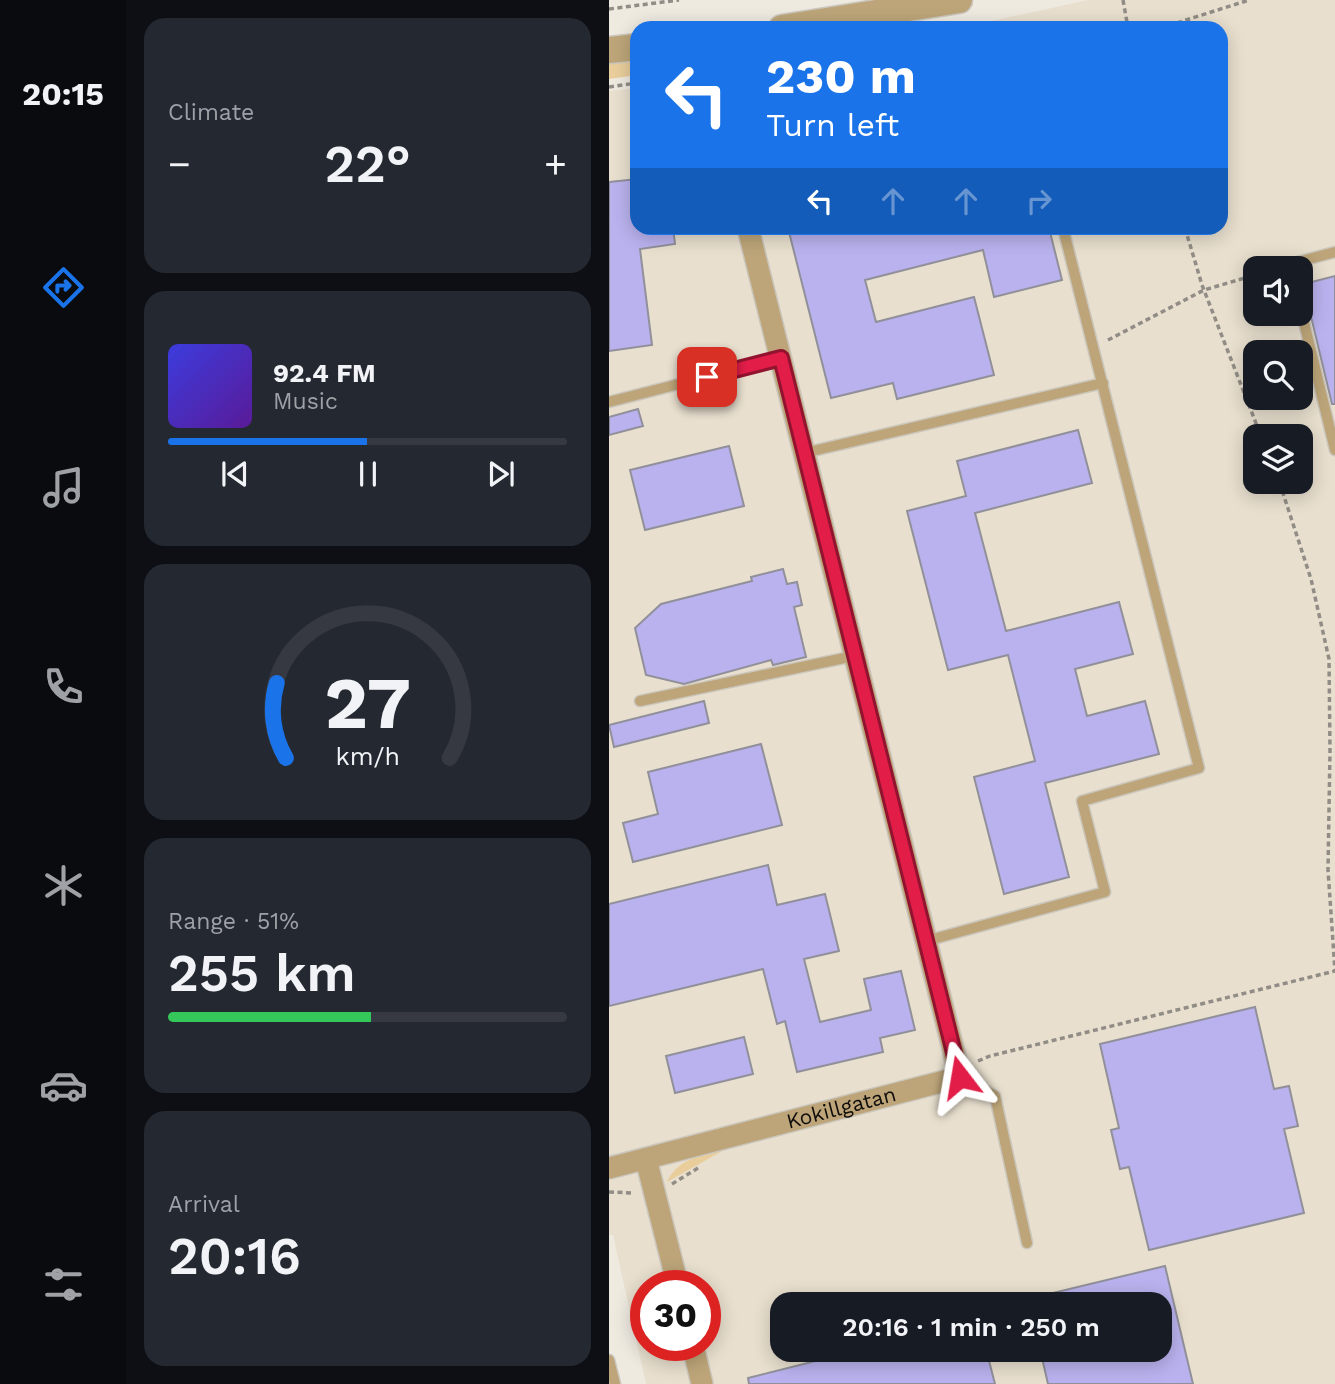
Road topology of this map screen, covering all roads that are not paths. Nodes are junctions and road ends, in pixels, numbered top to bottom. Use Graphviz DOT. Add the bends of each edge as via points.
graph roads {
  1 [pos="959,0"];
  2 [pos="826,21"];
  3 [pos="630,48"];
  4 [pos="609,50"];
  5 [pos="750,235"];
  6 [pos="1065,235"];
  7 [pos="1335,252"];
  8 [pos="1313,258"];
  9 [pos="1305,326"];
  10 [pos="781,358"];
  11 [pos="1103,383"];
  12 [pos="609,402"];
  13 [pos="1335,450"];
  14 [pos="804,453"];
  15 [pos="854,656"];
  16 [pos="640,701"];
  17 [pos="926,941"];
  18 [pos="960,1077"];
  19 [pos="646,1159"];
  20 [pos="609,1168"];
  21 [pos="1027,1243"];
  22 [pos="674,1270"];
  23 [pos="609,1360"];
  24 [pos="697,1361"];
  25 [pos="615,1384"];
  26 [pos="702,1384"];
  1 -- 2 [label="street"];
  3 -- 4 [label="street"];
  5 -- 10 [label="street"];
  6 -- 11 [label="lane"];
  7 -- 8 [label="lane"];
  9 -- 13 [label="lane"];
  10 -- 12 [label="lane"];
  10 -- 14 [label="street"];
  11 -- 14 [label="lane"];
  11 -- 17 [label="lane" via="1199,768 1082,801 1105,892"];
  14 -- 15 [label="street"];
  15 -- 16 [label="lane"];
  15 -- 17 [label="street"];
  17 -- 18 [label="street"];
  18 -- 19 [label="street, Kokillgatan"];
  18 -- 21 [label="lane" via="995,1096"];
  19 -- 20 [label="street, Kokillgatan"];
  19 -- 22 [label="street"];
  23 -- 25 [label="lane"];
  24 -- 26 [label="street"];
}
